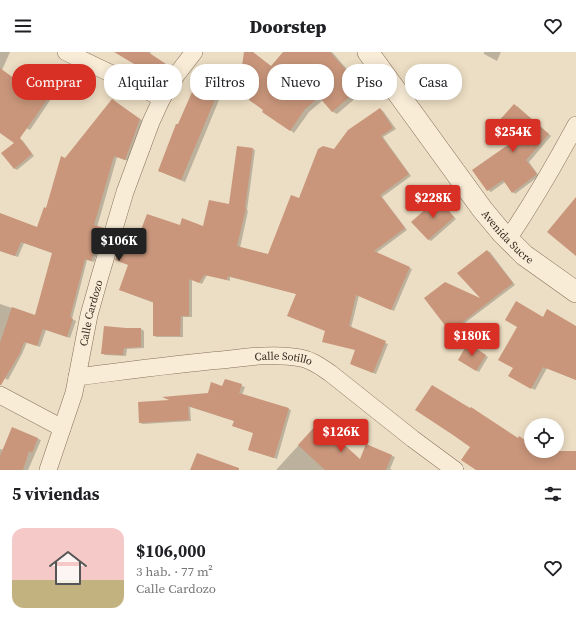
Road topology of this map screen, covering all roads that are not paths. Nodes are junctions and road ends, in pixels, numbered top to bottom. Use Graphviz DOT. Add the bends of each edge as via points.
graph roads {
  1 [pos="66,52"];
  2 [pos="194,52"];
  3 [pos="368,52"];
  4 [pos="182,68"];
  5 [pos="104,70"];
  6 [pos="161,100"];
  7 [pos="576,125"];
  8 [pos="508,239"];
  9 [pos="576,292"];
  10 [pos="77,377"];
  11 [pos="0,395"];
  12 [pos="62,428"];
  13 [pos="48,470"];
  14 [pos="455,470"];
  1 -- 5 [label="street"];
  2 -- 4 [label="street, Calle Cardozo"];
  3 -- 8 [label="street, Avenida Sucre" via="482,209"];
  6 -- 10 [label="street, Calle Cardozo" via="125,192 89,315"];
  7 -- 8 [label="street"];
  8 -- 9 [label="street, Avenida Sucre" via="524,255"];
  10 -- 12 [label="street, Calle Cardozo"];
  10 -- 14 [label="street, Calle Sotillo" via="257,356 302,358 318,365"];
  11 -- 12 [label="street"];
  12 -- 13 [label="street, Calle Cardozo"];
}
